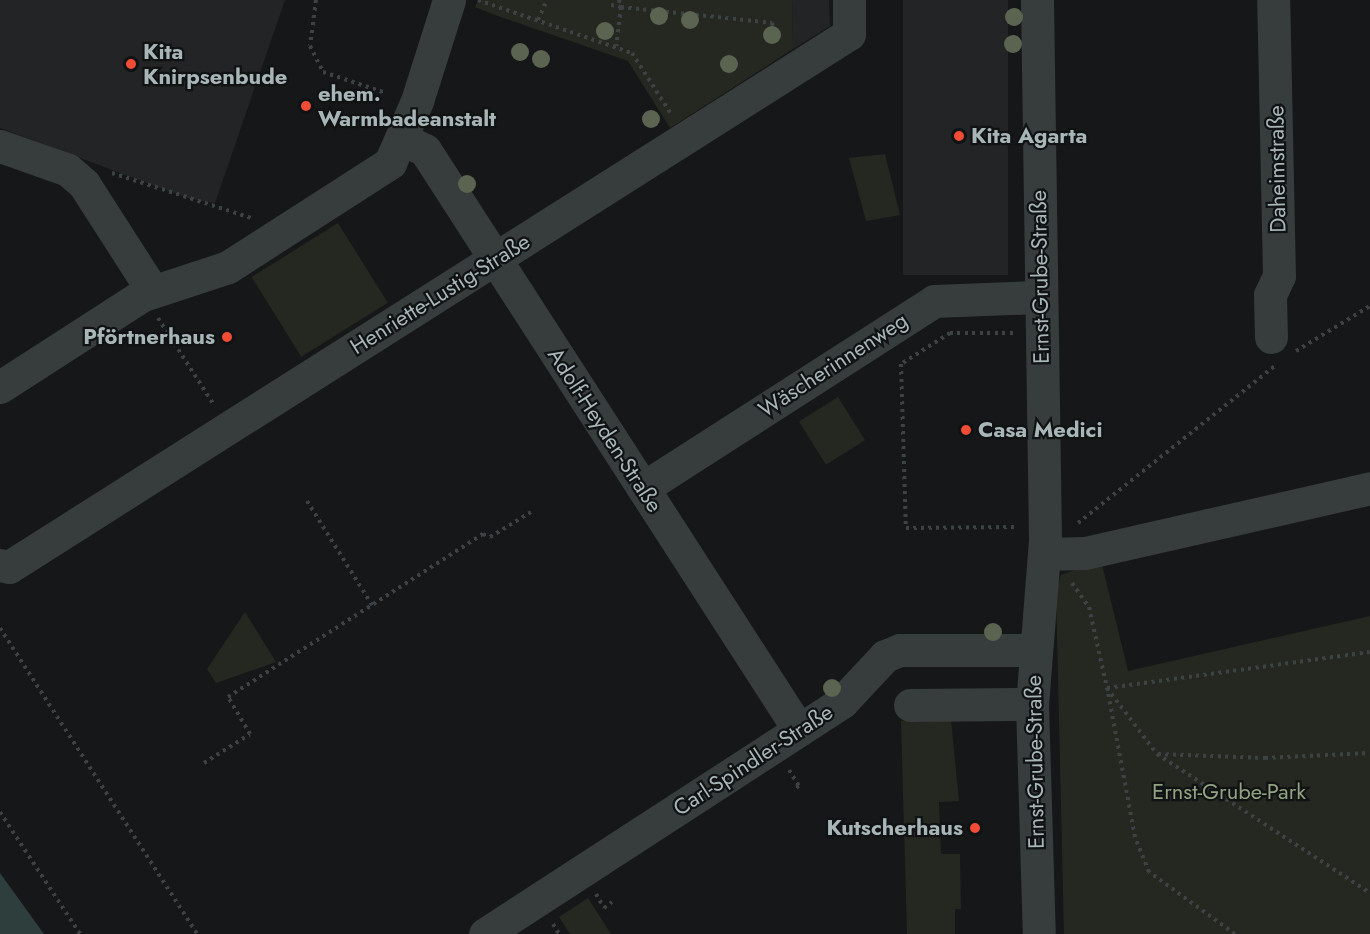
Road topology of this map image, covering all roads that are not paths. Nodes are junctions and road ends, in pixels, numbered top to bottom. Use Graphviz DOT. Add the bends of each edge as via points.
graph roads {
  1 [pos="449,0"];
  2 [pos="849,0"];
  3 [pos="1037,0"];
  4 [pos="1273,0"];
  5 [pos="403,139"];
  6 [pos="0,146"];
  7 [pos="495,260"];
  8 [pos="148,292"];
  9 [pos="1040,297"];
  10 [pos="1271,337"];
  11 [pos="0,387"];
  12 [pos="643,488"];
  13 [pos="1370,488"];
  14 [pos="1045,540"];
  15 [pos="0,565"];
  16 [pos="1035,650"];
  17 [pos="1032,704"];
  18 [pos="910,705"];
  19 [pos="799,730"];
  20 [pos="484,934"];
  21 [pos="1038,934"];
  1 -- 5 [label="street"];
  2 -- 7 [label="street, Henriette-Lustig-Straße" via="849,34"];
  3 -- 9 [label="street, Ernst-Grube-Straße"];
  4 -- 10 [label="street, Daheimstraße" via="1279,276 1270,296"];
  5 -- 7 [label="street, Adolf-Heyden-Straße" via="425,150"];
  5 -- 8 [label="street" via="390,164 241,260"];
  6 -- 8 [label="street" via="68,170 84,184"];
  7 -- 12 [label="street, Adolf-Heyden-Straße"];
  7 -- 15 [label="street, Henriette-Lustig-Straße" via="9,567"];
  8 -- 11 [label="street"];
  9 -- 12 [label="street, Wäscherinnenweg" via="934,301"];
  9 -- 14 [label="street, Ernst-Grube-Straße"];
  12 -- 19 [label="street, Adolf-Heyden-Straße"];
  13 -- 14 [label="street" via="1086,552"];
  14 -- 16 [label="street, Ernst-Grube-Straße"];
  16 -- 17 [label="street, Ernst-Grube-Straße"];
  16 -- 19 [label="street, Carl-Spindler-Straße" via="900,650 885,656 843,702"];
  17 -- 18 [label="street"];
  17 -- 21 [label="street, Ernst-Grube-Straße"];
  19 -- 20 [label="street, Carl-Spindler-Straße"];
}
